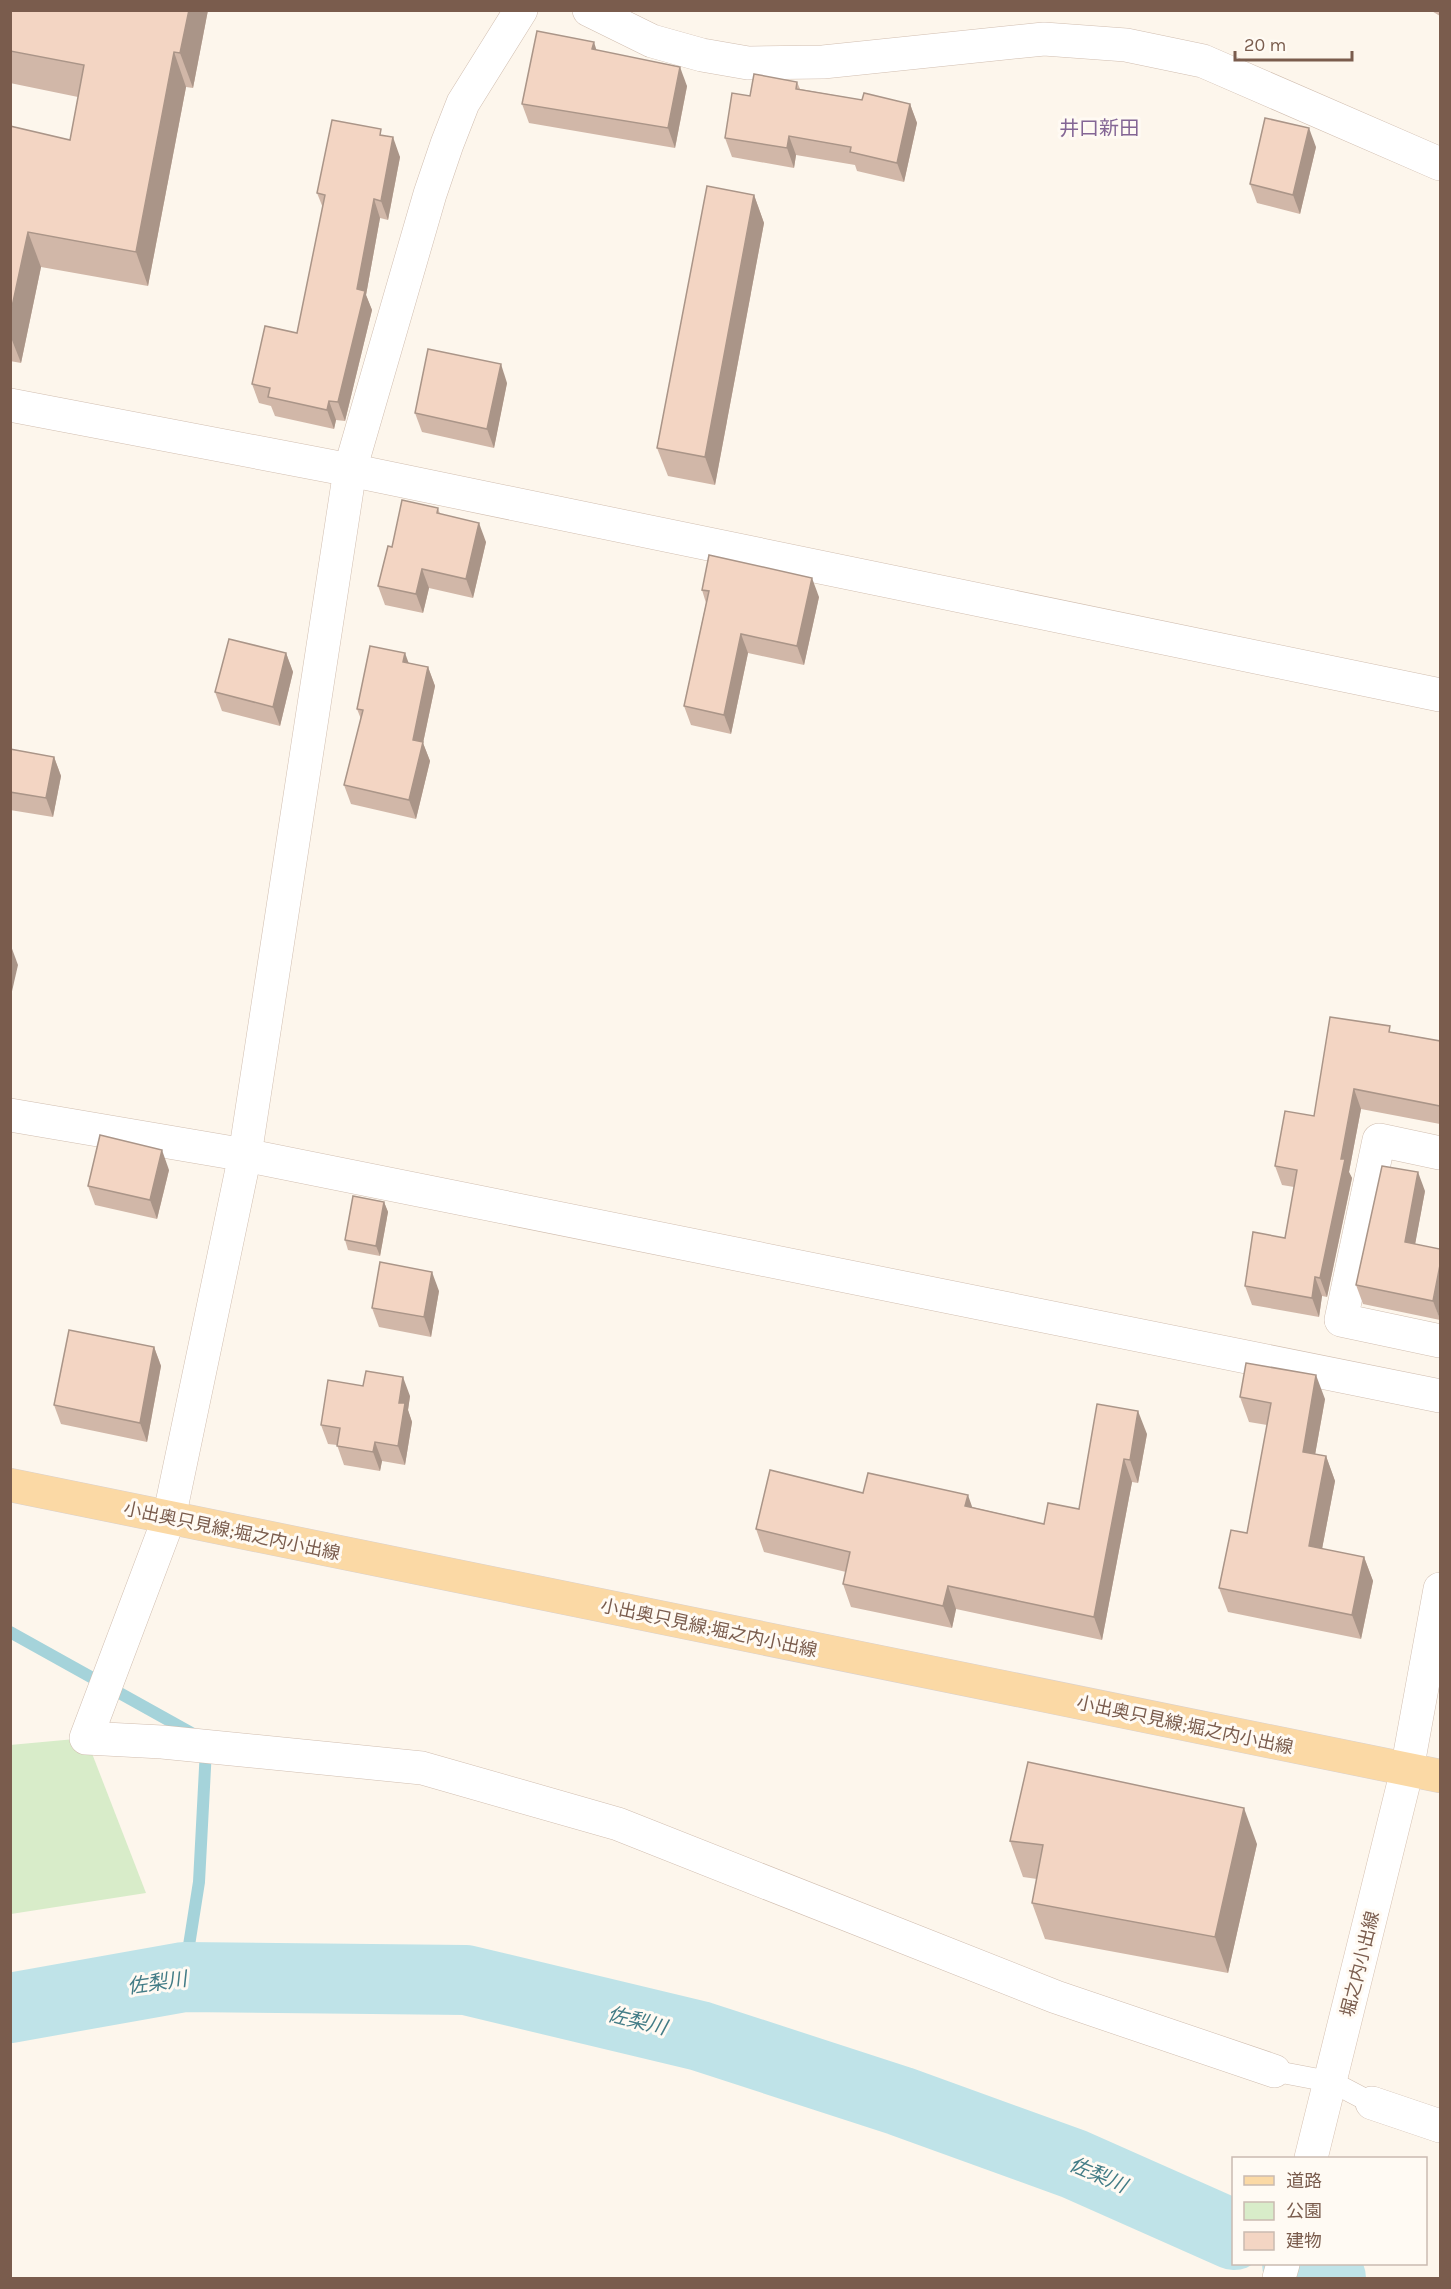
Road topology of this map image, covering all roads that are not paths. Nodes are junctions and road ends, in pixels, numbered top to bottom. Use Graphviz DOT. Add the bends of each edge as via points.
graph roads {
  1 [pos="521,10"];
  2 [pos="590,10"];
  3 [pos="1440,164"];
  4 [pos="10,405"];
  5 [pos="350,470"];
  6 [pos="1440,695"];
  7 [pos="10,1114"];
  8 [pos="1440,1153"];
  9 [pos="244,1155"];
  10 [pos="1440,1341"];
  11 [pos="1440,1396"];
  12 [pos="10,1485"];
  13 [pos="169,1518"];
  14 [pos="1440,1589"];
  15 [pos="1407,1770"];
  16 [pos="1440,1776"];
  17 [pos="1274,2071"];
  18 [pos="1328,2096"];
  19 [pos="1372,2103"];
  20 [pos="1440,2126"];
  21 [pos="1311,2157"];
  1 -- 5 [label="street" via="463,103 447,144"];
  2 -- 3 [label="street" via="652,42 748,63 823,62 1044,39 1126,45 1203,61"];
  4 -- 5 [label="street"];
  5 -- 6 [label="street"];
  5 -- 9 [label="street"];
  7 -- 9 [label="street"];
  8 -- 10 [label="street" via="1379,1140 1341,1320"];
  9 -- 11 [label="street"];
  9 -- 13 [label="street"];
  12 -- 13 [label="main road, 小出奥只見線;堀之内小出線"];
  13 -- 15 [label="main road, 小出奥只見線;堀之内小出線"];
  13 -- 17 [label="street" via="86,1738 162,1742 433,1771 618,1824 1056,1997"];
  14 -- 15 [label="street, 堀之内小出線"];
  15 -- 16 [label="main road, 小出奥只見線;堀之内小出線"];
  15 -- 18 [label="street, 堀之内小出線"];
  17 -- 18 [label="lane"];
  18 -- 19 [label="lane"];
  18 -- 21 [label="street, 堀之内小出線"];
  19 -- 20 [label="street"];
}
